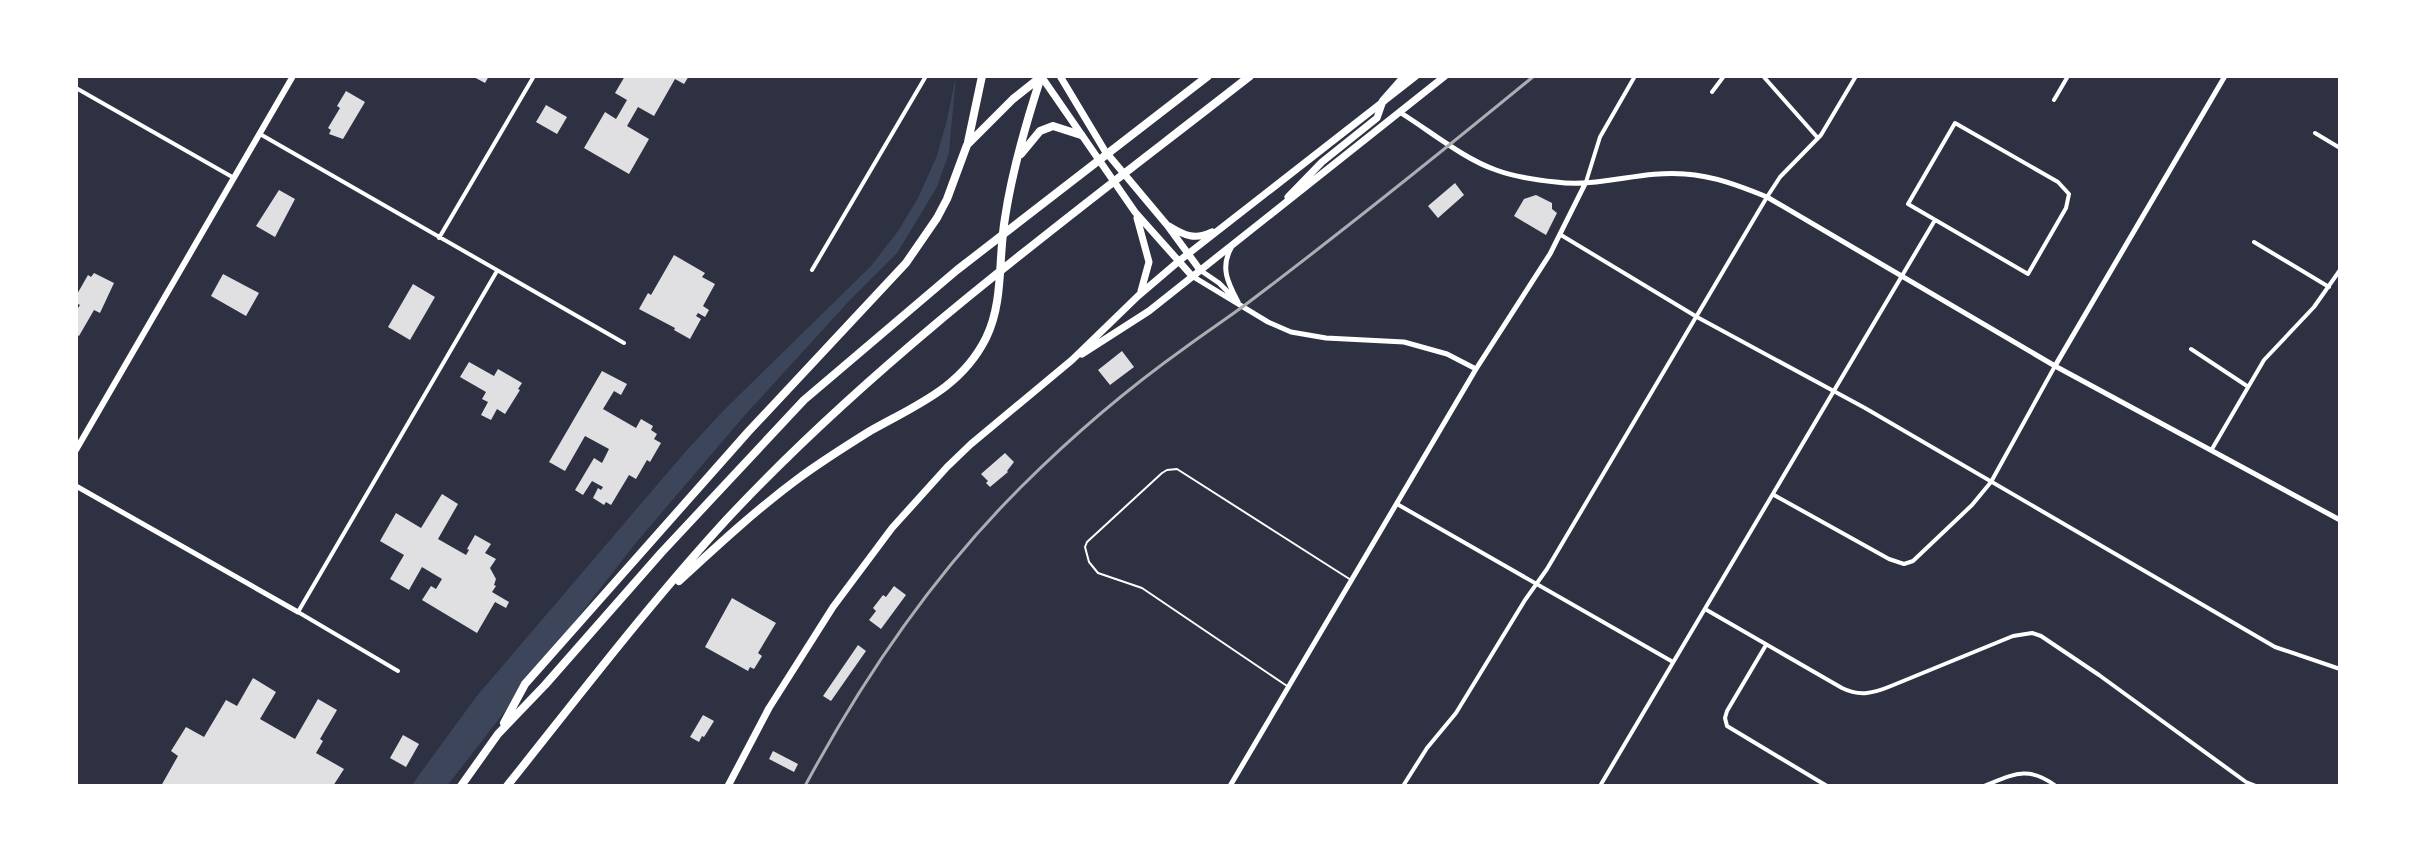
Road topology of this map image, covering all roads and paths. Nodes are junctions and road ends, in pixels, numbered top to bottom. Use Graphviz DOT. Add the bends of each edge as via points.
graph roads {
  1 [pos="293,76"];
  2 [pos="534,76"];
  3 [pos="926,76"];
  4 [pos="982,76"];
  5 [pos="1042,76"];
  6 [pos="1060,76"];
  7 [pos="1208,76"];
  8 [pos="1250,76"];
  9 [pos="1405,76"];
  10 [pos="1416,76"];
  11 [pos="1445,76"];
  12 [pos="1635,76"];
  13 [pos="1724,76"];
  14 [pos="1763,76"];
  15 [pos="1856,76"];
  16 [pos="2068,76"];
  17 [pos="2225,76"];
  18 [pos="76,88"];
  19 [pos="1712,92"];
  20 [pos="2054,100"];
  21 [pos="1383,101"];
  22 [pos="1401,113"];
  23 [pos="2315,133"];
  24 [pos="260,134"];
  25 [pos="1081,135"];
  26 [pos="1817,137"];
  27 [pos="967,145"];
  28 [pos="2340,148"];
  29 [pos="1018,158"];
  30 [pos="234,178"];
  31 [pos="1585,184"];
  32 [pos="1767,197"];
  33 [pos="1277,210"];
  34 [pos="1135,212"];
  35 [pos="1935,220"];
  36 [pos="1167,225"];
  37 [pos="1220,229"];
  38 [pos="1561,235"];
  39 [pos="439,238"];
  40 [pos="2254,242"];
  41 [pos="1234,244"];
  42 [pos="1187,255"];
  43 [pos="1179,261"];
  44 [pos="812,270"];
  45 [pos="1200,270"];
  46 [pos="2340,270"];
  47 [pos="497,271"];
  48 [pos="1192,276"];
  49 [pos="1902,277"];
  50 [pos="2329,287"];
  51 [pos="1138,296"];
  52 [pos="1238,302"];
  53 [pos="1697,317"];
  54 [pos="624,343"];
  55 [pos="2191,349"];
  56 [pos="1072,360"];
  57 [pos="2055,366"];
  58 [pos="1476,369"];
  59 [pos="2247,386"];
  60 [pos="1833,392"];
  61 [pos="2212,449"];
  62 [pos="76,450"];
  63 [pos="1991,482"];
  64 [pos="76,486"];
  65 [pos="1774,495"];
  66 [pos="1397,504"];
  67 [pos="2340,520"];
  68 [pos="1352,581"];
  69 [pos="1536,584"];
  70 [pos="649,608"];
  71 [pos="1705,609"];
  72 [pos="298,612"];
  73 [pos="1766,644"];
  74 [pos="1673,663"];
  75 [pos="2340,669"];
  76 [pos="398,671"];
  77 [pos="1289,687"];
  78 [pos="498,734"];
  79 [pos="461,786"];
  80 [pos="507,786"];
  81 [pos="728,786"];
  82 [pos="1230,786"];
  83 [pos="1403,786"];
  84 [pos="1600,786"];
  85 [pos="1827,786"];
  86 [pos="1984,786"];
  87 [pos="2056,786"];
  88 [pos="2256,786"];
  1 -- 24 [label="main road"];
  2 -- 39 [label="street"];
  3 -- 44 [label="street"];
  4 -- 27 [label="highway"];
  5 -- 25 [label="main road"];
  5 -- 27 [label="highway"];
  5 -- 29 [label="highway"];
  6 -- 36 [label="main road" via="1105,151"];
  7 -- 78 [label="highway" via="957,270 804,400"];
  8 -- 70 [label="highway" via="950,311 793,454"];
  9 -- 21 [label="highway"];
  10 -- 21 [label="main road"];
  11 -- 22 [label="main road"];
  12 -- 31 [label="street" via="1600,137"];
  13 -- 19 [label="street"];
  14 -- 26 [label="street"];
  15 -- 26 [label="street"];
  16 -- 20 [label="street"];
  17 -- 57 [label="street"];
  18 -- 30 [label="street"];
  21 -- 22 [label="main road"];
  21 -- 33 [label="main road" via="1377,118 1322,162"];
  21 -- 37 [label="main road"];
  22 -- 31 [label="street" via="1495,170"];
  22 -- 33 [label="main road"];
  23 -- 28 [label="street"];
  24 -- 30 [label="main road"];
  24 -- 39 [label="street"];
  25 -- 29 [label="highway" via="1053,126 1040,131"];
  25 -- 34 [label="main road"];
  26 -- 32 [label="street"];
  27 -- 78 [label="highway" via="947,199 906,263 525,684"];
  29 -- 70 [label="highway" via="993,321 963,371 939,393 797,480"];
  30 -- 62 [label="main road"];
  31 -- 32 [label="street" via="1684,173 1724,180"];
  31 -- 38 [label="street"];
  32 -- 49 [label="street"];
  32 -- 53 [label="street"];
  33 -- 41 [label="main road"];
  34 -- 43 [label="main road"];
  34 -- 51 [label="main road" via="1149,262"];
  35 -- 35 [label="street" via="2028,274 2069,194 2058,182 1955,123 1908,204"];
  35 -- 49 [label="street"];
  36 -- 37 [label="main road" via="1198,238"];
  36 -- 42 [label="main road"];
  37 -- 42 [label="main road"];
  38 -- 53 [label="street"];
  38 -- 58 [label="street"];
  39 -- 47 [label="street"];
  40 -- 50 [label="street"];
  41 -- 45 [label="main road"];
  41 -- 52 [label="street" via="1225,272"];
  42 -- 43 [label="main road"];
  42 -- 45 [label="main road"];
  43 -- 48 [label="main road"];
  43 -- 51 [label="main road"];
  45 -- 48 [label="main road"];
  45 -- 52 [label="street"];
  46 -- 50 [label="street"];
  47 -- 54 [label="street"];
  47 -- 72 [label="street"];
  48 -- 52 [label="street"];
  48 -- 56 [label="main road" via="1149,311"];
  49 -- 57 [label="street"];
  49 -- 60 [label="street"];
  50 -- 59 [label="street"];
  51 -- 56 [label="main road"];
  52 -- 58 [label="street" via="1291,332 1404,342"];
  53 -- 60 [label="street"];
  53 -- 69 [label="street"];
  55 -- 59 [label="street"];
  56 -- 81 [label="main road" via="963,451 883,540 796,662"];
  57 -- 61 [label="street"];
  57 -- 63 [label="street"];
  58 -- 66 [label="street"];
  59 -- 61 [label="street"];
  60 -- 63 [label="street"];
  60 -- 65 [label="street"];
  61 -- 67 [label="street"];
  63 -- 65 [label="street" via="1904,564"];
  63 -- 75 [label="street" via="2275,647"];
  64 -- 72 [label="street"];
  65 -- 71 [label="street"];
  66 -- 68 [label="street"];
  66 -- 69 [label="street"];
  68 -- 77 [label="street"];
  68 -- 77 [label="lane" via="1171,468 1087,542 1089,562 1098,573 1142,588"];
  69 -- 74 [label="street"];
  69 -- 83 [label="street" via="1456,713"];
  70 -- 80 [label="highway"];
  71 -- 73 [label="street"];
  71 -- 74 [label="street"];
  72 -- 76 [label="street"];
  73 -- 85 [label="street" via="1727,711 1727,726"];
  73 -- 88 [label="street" via="1859,694 2032,633"];
  74 -- 84 [label="street"];
  77 -- 82 [label="street"];
  78 -- 79 [label="highway"];
  86 -- 87 [label="street" via="2027,772"];
}
